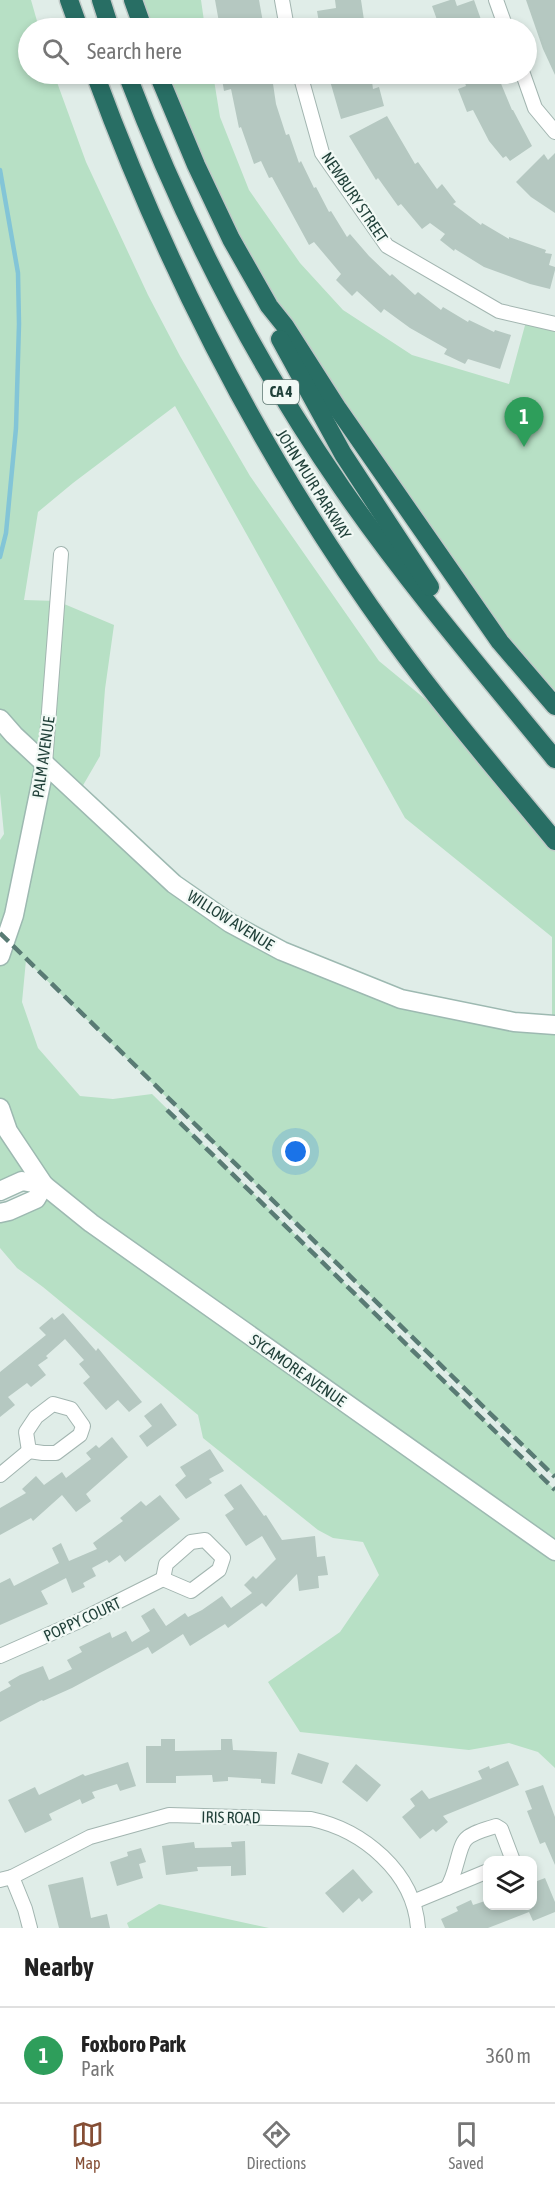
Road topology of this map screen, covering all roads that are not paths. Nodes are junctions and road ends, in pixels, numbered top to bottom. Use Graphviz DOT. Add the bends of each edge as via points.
graph roads {
  1 [pos="69,0"];
  2 [pos="101,0"];
  3 [pos="134,0"];
  4 [pos="282,0"];
  5 [pos="496,0"];
  6 [pos="75,18"];
  7 [pos="107,18"];
  8 [pos="140,18"];
  9 [pos="285,18"];
  10 [pos="502,18"];
  11 [pos="99,84"];
  12 [pos="131,84"];
  13 [pos="162,84"];
  14 [pos="303,84"];
  15 [pos="527,84"];
  16 [pos="555,132"];
  17 [pos="269,306"];
  18 [pos="555,324"];
  19 [pos="61,554"];
  20 [pos="489,678"];
  21 [pos="555,706"];
  22 [pos="0,719"];
  23 [pos="555,759"];
  24 [pos="45,764"];
  25 [pos="555,841"];
  26 [pos="0,956"];
  27 [pos="555,1025"];
  28 [pos="0,1108"];
  29 [pos="44,1185"];
  30 [pos="0,1191"];
  31 [pos="0,1213"];
  32 [pos="29,1451"];
  33 [pos="0,1475"];
  34 [pos="555,1551"];
  35 [pos="163,1579"];
  36 [pos="0,1656"];
  37 [pos="511,1856"];
  38 [pos="483,1873"];
  39 [pos="6,1878"];
  40 [pos="447,1888"];
  41 [pos="413,1902"];
  42 [pos="30,1928"];
  43 [pos="418,1928"];
  1 -- 6 [label="highway"];
  2 -- 7 [label="highway"];
  3 -- 8 [label="highway"];
  4 -- 9 [label="street"];
  5 -- 10 [label="street"];
  11 -- 25 [label="highway, JOHN MUIR PARKWAY / CA 4" via="178,275 291,486 397,644"];
  12 -- 20 [label="highway, JOHN MUIR PARKWAY / CA 4" via="189,222 276,383 341,487"];
  13 -- 17 [label="highway" via="231,239"];
  14 -- 18 [label="street, NEWBURY STREET" via="322,153 387,246 499,311"];
  15 -- 16 [label="street" via="535,108"];
  17 -- 20 [label="highway" via="276,331 343,454"];
  17 -- 21 [label="highway" via="500,642"];
  19 -- 24 [label="street, PALM AVENUE"];
  20 -- 23 [label="highway, JOHN MUIR PARKWAY / CA 4"];
  22 -- 24 [label="street, WILLOW AVENUE"];
  24 -- 26 [label="street, PALM AVENUE" via="14,915"];
  24 -- 27 [label="street, WILLOW AVENUE" via="174,884 230,923 282,951 401,999 514,1022"];
  28 -- 29 [label="street" via="8,1131"];
  29 -- 30 [label="street" via="22,1181"];
  29 -- 31 [label="street" via="36,1199"];
  29 -- 34 [label="street, SYCAMORE AVENUE" via="91,1223"];
  32 -- 33 [label="street"];
  35 -- 36 [label="street, POPPY COURT"];
  37 -- 40 [label="street" via="501,1828 496,1826 468,1837"];
  38 -- 40 [label="street"];
  39 -- 41 [label="street, IRIS ROAD" via="90,1837 169,1815 311,1819 332,1823 372,1847 400,1878"];
  39 -- 42 [label="street" via="25,1909"];
  40 -- 41 [label="street"];
  41 -- 43 [label="street, IRIS ROAD"];
}
